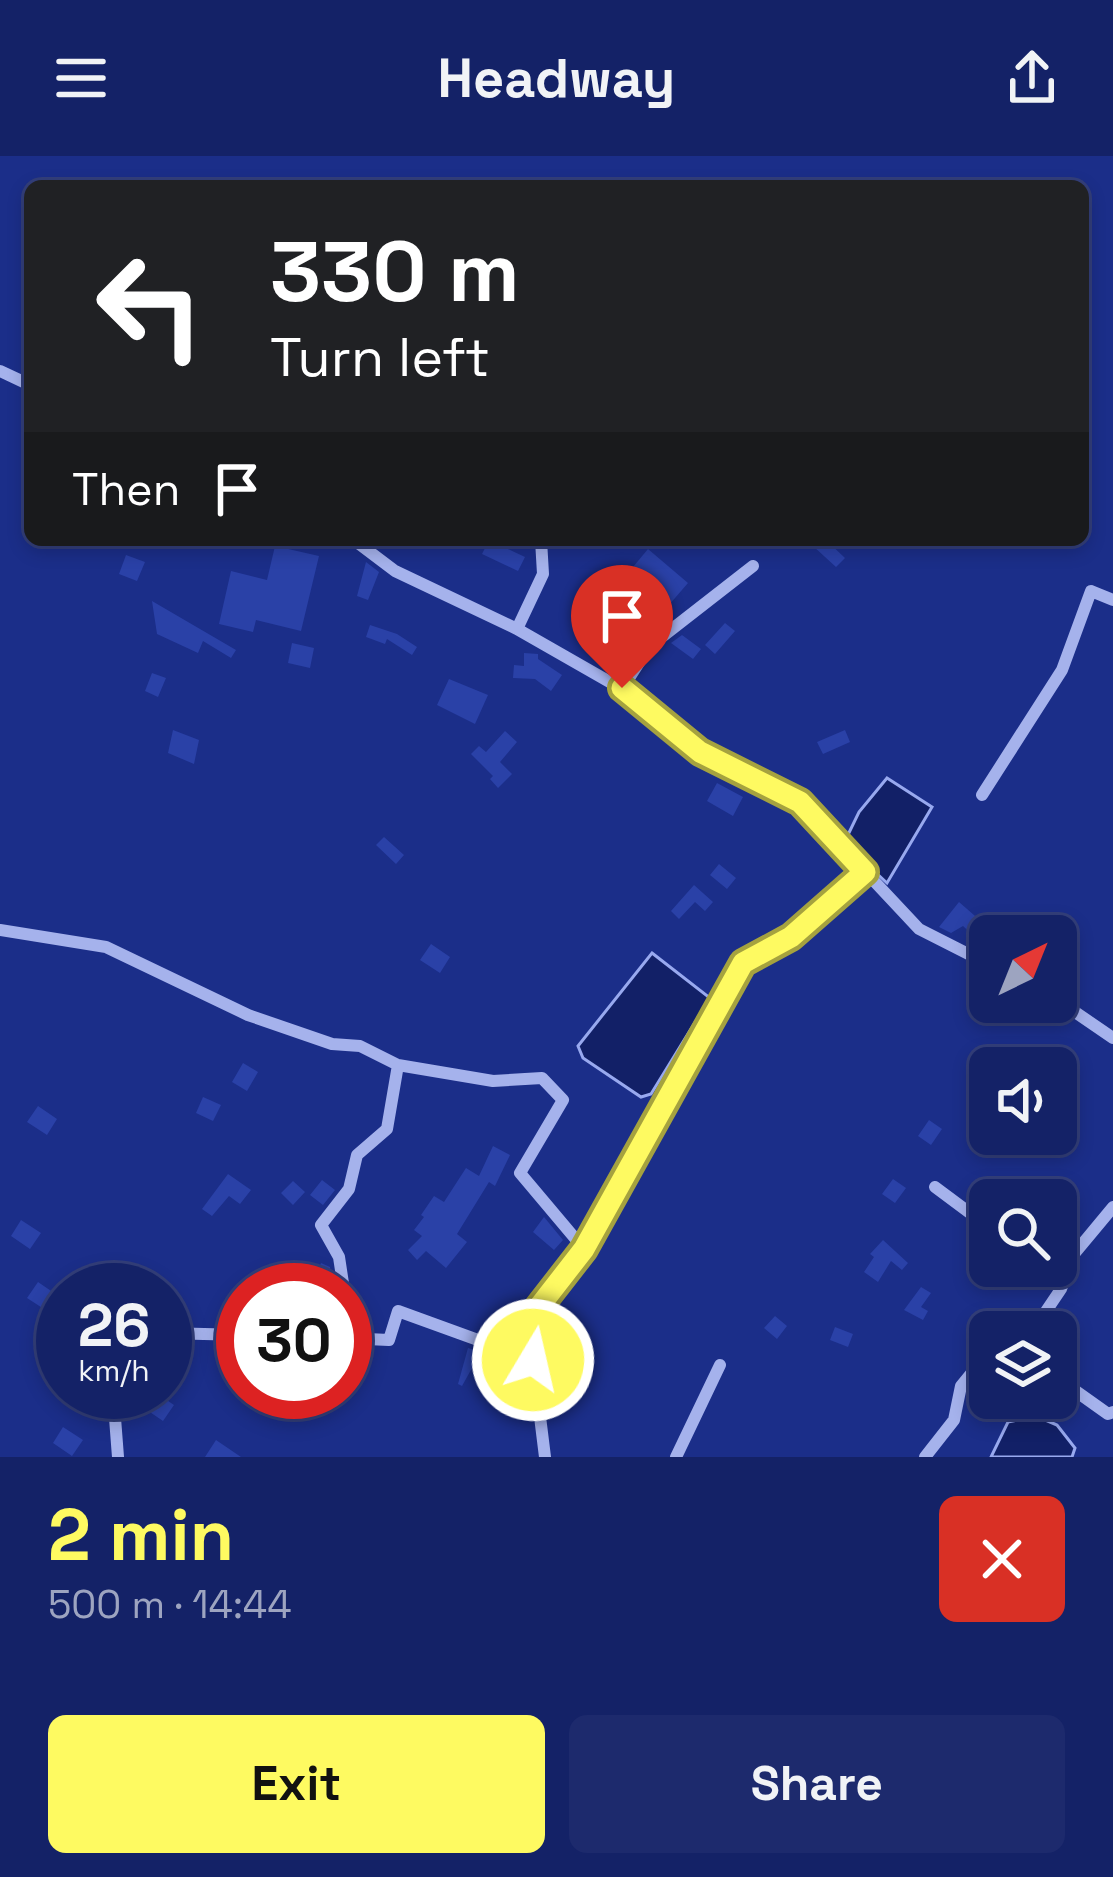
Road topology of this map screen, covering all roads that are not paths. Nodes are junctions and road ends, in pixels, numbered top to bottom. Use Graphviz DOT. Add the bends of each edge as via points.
graph roads {
  1 [pos="362,546"];
  2 [pos="541,546"];
  3 [pos="754,566"];
  4 [pos="1113,600"];
  5 [pos="517,629"];
  6 [pos="622,688"];
  7 [pos="982,795"];
  8 [pos="865,872"];
  9 [pos="0,930"];
  10 [pos="969,954"];
  11 [pos="1077,1013"];
  12 [pos="1113,1038"];
  13 [pos="398,1065"];
  14 [pos="934,1187"];
  15 [pos="1113,1208"];
  16 [pos="969,1213"];
  17 [pos="584,1249"];
  18 [pos="1077,1250"];
  19 [pos="341,1263"];
  20 [pos="372,1339"];
  21 [pos="533,1360"];
  22 [pos="720,1365"];
  23 [pos="969,1377"];
  24 [pos="1077,1392"];
  25 [pos="1113,1412"];
  26 [pos="115,1419"];
  27 [pos="118,1457"];
  28 [pos="545,1457"];
  29 [pos="676,1457"];
  30 [pos="925,1457"];
  1 -- 5 [label="street" via="395,571"];
  2 -- 5 [label="street" via="543,574"];
  3 -- 6 [label="street" via="650,647"];
  4 -- 7 [label="street" via="1091,591 1062,670"];
  5 -- 6 [label="street"];
  6 -- 8 [label="street" via="700,752 800,802"];
  8 -- 10 [label="street" via="919,929"];
  8 -- 17 [label="street" via="791,937 743,963"];
  9 -- 13 [label="street" via="106,947 248,1015 360,1046"];
  11 -- 12 [label="street"];
  13 -- 17 [label="street" via="493,1081 542,1078 563,1100 520,1173"];
  13 -- 19 [label="street" via="387,1129 357,1155 349,1189 321,1225"];
  14 -- 16 [label="street"];
  15 -- 18 [label="street"];
  17 -- 21 [label="street" via="535,1312"];
  20 -- 21 [label="street" via="389,1340 398,1311"];
  21 -- 28 [label="street"];
  22 -- 29 [label="street"];
  23 -- 30 [label="street" via="954,1420"];
  24 -- 25 [label="street"];
  26 -- 27 [label="street"];
}
